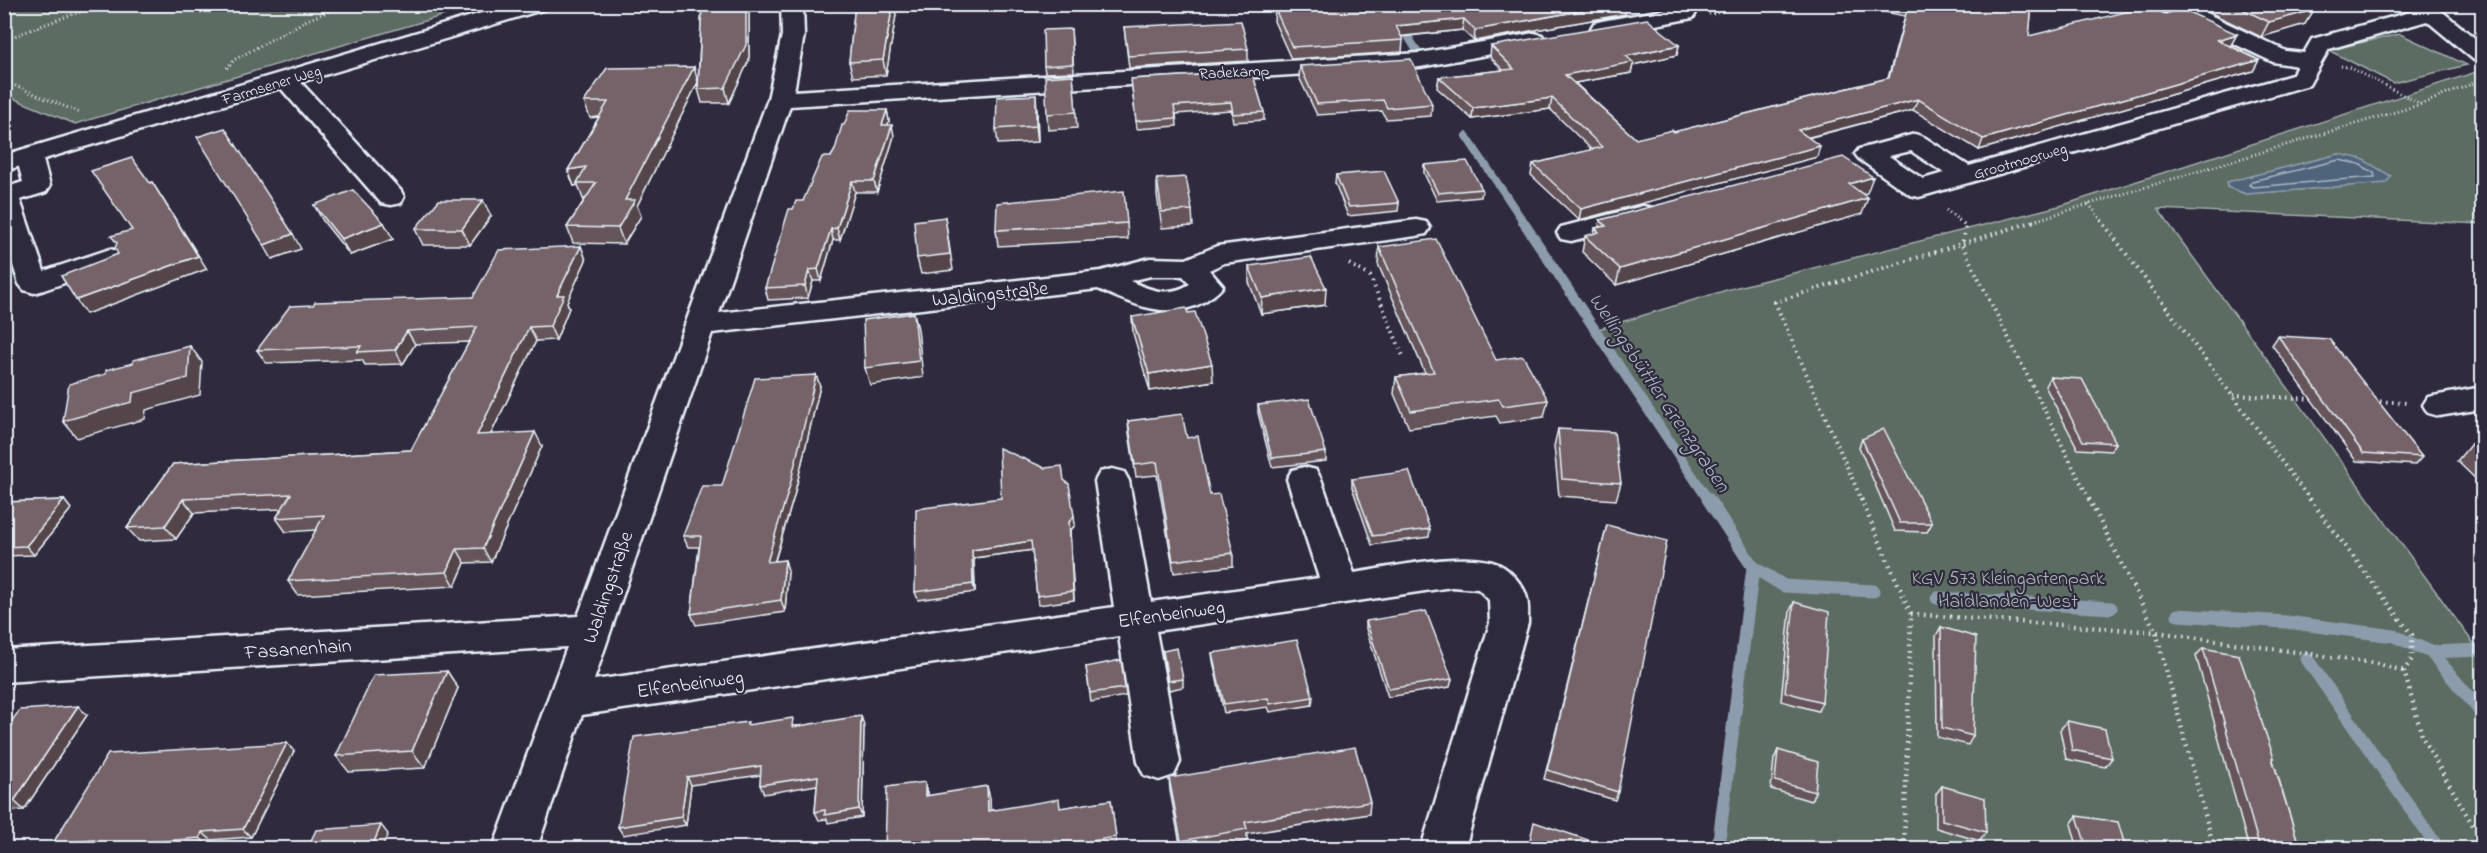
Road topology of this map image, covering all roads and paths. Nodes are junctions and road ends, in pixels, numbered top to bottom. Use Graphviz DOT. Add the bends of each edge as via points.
graph roads {
  1 [pos="107,4"];
  2 [pos="347,4"];
  3 [pos="537,4"];
  4 [pos="792,4"];
  5 [pos="2168,4"];
  6 [pos="2425,9"];
  7 [pos="1685,13"];
  8 [pos="1581,31"];
  9 [pos="2457,34"];
  10 [pos="1558,36"];
  11 [pos="2482,39"];
  12 [pos="4,40"];
  13 [pos="2482,55"];
  14 [pos="2311,62"];
  15 [pos="227,68"];
  16 [pos="286,80"];
  17 [pos="2482,80"];
  18 [pos="4,81"];
  19 [pos="780,99"];
  20 [pos="2422,104"];
  21 [pos="85,115"];
  22 [pos="17,160"];
  23 [pos="1965,175"];
  24 [pos="1919,189"];
  25 [pos="391,197"];
  26 [pos="2089,204"];
  27 [pos="1662,209"];
  28 [pos="1416,228"];
  29 [pos="1571,233"];
  30 [pos="1962,245"];
  31 [pos="110,258"];
  32 [pos="1346,262"];
  33 [pos="700,325"];
  34 [pos="1403,356"];
  35 [pos="2232,395"];
  36 [pos="2482,398"];
  37 [pos="2328,399"];
  38 [pos="2364,401"];
  39 [pos="2439,405"];
  40 [pos="1304,479"];
  41 [pos="1112,481"];
  42 [pos="1341,589"];
  43 [pos="1911,614"];
  44 [pos="1135,619"];
  45 [pos="592,630"];
  46 [pos="2156,632"];
  47 [pos="4,666"];
  48 [pos="2404,672"];
  49 [pos="567,701"];
  50 [pos="1159,762"];
  51 [pos="2482,841"];
  52 [pos="515,849"];
  53 [pos="1443,849"];
  54 [pos="1904,849"];
  55 [pos="2214,849"];
  1 -- 12 [label="path"];
  2 -- 15 [label="path" via="308,20 234,60"];
  3 -- 16 [label="street, Farmsener Weg"];
  4 -- 19 [label="street, Waldingstraße" via="794,35"];
  5 -- 14 [label="street" via="2281,57"];
  6 -- 9 [label="street"];
  6 -- 14 [label="street, Grootmoorweg" via="2320,45"];
  7 -- 8 [label="street"];
  9 -- 11 [label="street"];
  9 -- 13 [label="street"];
  10 -- 19 [label="street, Radekamp" via="1420,60"];
  14 -- 20 [label="path" via="2348,67"];
  14 -- 23 [label="street, Grootmoorweg" via="2301,80"];
  16 -- 22 [label="street, Farmsener Weg"];
  16 -- 25 [label="street"];
  17 -- 20 [label="path"];
  18 -- 21 [label="path"];
  19 -- 33 [label="street, Waldingstraße"];
  20 -- 26 [label="path"];
  22 -- 31 [label="street" via="37,186 9,195 6,200 34,284"];
  23 -- 24 [label="street, Grootmoorweg"];
  23 -- 24 [label="street, Grootmoorweg" via="1915,142 1856,157"];
  24 -- 30 [label="path" via="1966,226"];
  26 -- 30 [label="path"];
  26 -- 35 [label="path"];
  27 -- 29 [label="street"];
  28 -- 33 [label="street, Waldingstraße" via="1217,255 1191,268 1150,267 1102,280"];
  30 -- 43 [label="path" via="1775,302"];
  30 -- 46 [label="path"];
  32 -- 34 [label="path" via="1370,276"];
  33 -- 45 [label="street, Waldingstraße"];
  35 -- 37 [label="path"];
  35 -- 48 [label="path" via="2412,635 2412,659"];
  36 -- 39 [label="street"];
  38 -- 39 [label="path"];
  40 -- 42 [label="street"];
  41 -- 44 [label="street"];
  42 -- 44 [label="street, Elfenbeinweg"];
  42 -- 53 [label="street, Elfenbeinweg" via="1452,573 1488,575 1508,596 1509,623"];
  43 -- 46 [label="path"];
  43 -- 54 [label="path"];
  44 -- 49 [label="street, Elfenbeinweg"];
  44 -- 50 [label="street"];
  45 -- 47 [label="street, Fasanenhain"];
  45 -- 49 [label="street, Waldingstraße"];
  46 -- 48 [label="path" via="2373,663"];
  46 -- 55 [label="path"];
  48 -- 51 [label="path" via="2423,739"];
  49 -- 52 [label="street, Waldingstraße"];
}
